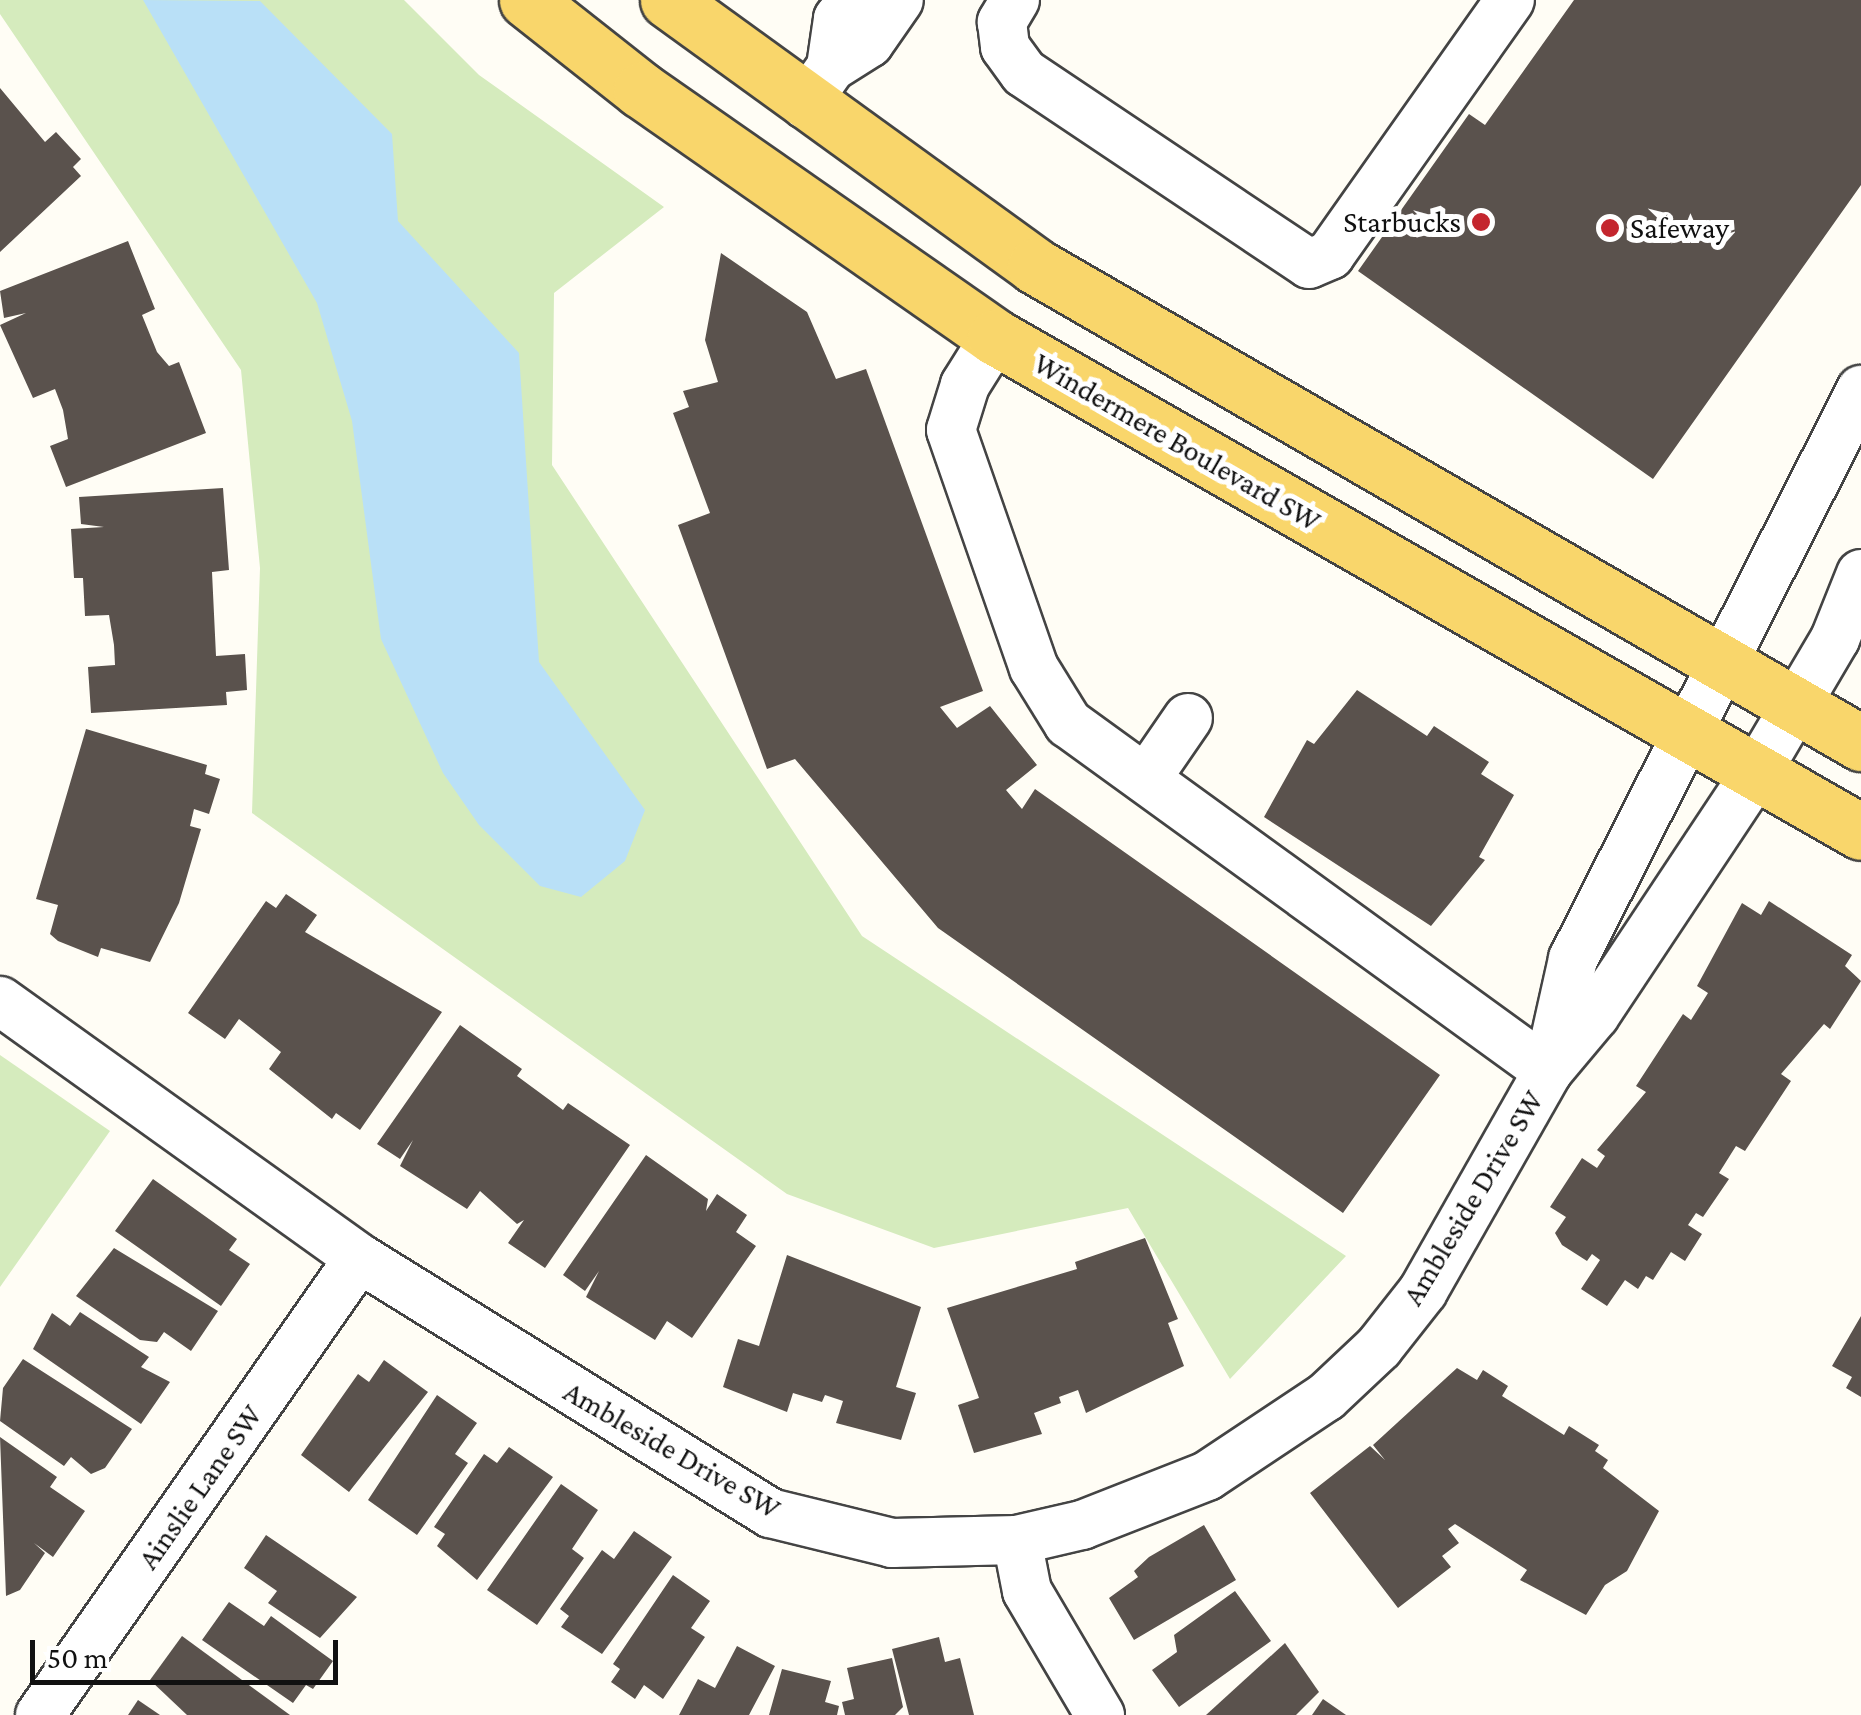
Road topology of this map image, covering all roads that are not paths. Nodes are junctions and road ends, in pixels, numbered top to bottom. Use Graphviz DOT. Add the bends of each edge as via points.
graph roads {
  1 [pos="527,0"];
  2 [pos="668,0"];
  3 [pos="852,0"];
  4 [pos="899,0"];
  5 [pos="1015,0"];
  6 [pos="1510,0"];
  7 [pos="818,85"];
  8 [pos="995,336"];
  9 [pos="1861,390"];
  10 [pos="1861,574"];
  11 [pos="1724,667"];
  12 [pos="1797,707"];
  13 [pos="1188,718"];
  14 [pos="1686,732"];
  15 [pos="1861,742"];
  16 [pos="1756,773"];
  17 [pos="1146,779"];
  18 [pos="1861,832"];
  19 [pos="0,1001"];
  20 [pos="1548,1070"];
  21 [pos="358,1258"];
  22 [pos="1017,1540"];
  23 [pos="40,1715"];
  24 [pos="1100,1715"];
  1 -- 8 [label="main road, Windermere Boulevard SW" via="641,90"];
  2 -- 7 [label="main road"];
  3 -- 7 [label="street" via="838,19"];
  4 -- 7 [label="street" via="869,43"];
  5 -- 6 [label="street" via="1002,22 1005,47 1024,73 1310,264 1330,255"];
  7 -- 11 [label="main road" via="1050,275"];
  8 -- 14 [label="main road, Windermere Boulevard SW"];
  8 -- 17 [label="street" via="965,385 951,430 1034,668 1068,724"];
  9 -- 11 [label="street, Ambleside Drive SW"];
  10 -- 12 [label="street, Ambleside Drive SW"];
  11 -- 12 [label="main road"];
  11 -- 14 [label="street, Ambleside Drive SW"];
  12 -- 15 [label="main road"];
  12 -- 16 [label="street, Ambleside Drive SW"];
  13 -- 17 [label="street"];
  14 -- 16 [label="main road, Windermere Boulevard SW"];
  14 -- 20 [label="street, Ambleside Drive SW" via="1573,959"];
  16 -- 18 [label="main road, Windermere Boulevard SW"];
  16 -- 20 [label="street, Ambleside Drive SW" via="1595,1014"];
  17 -- 20 [label="street"];
  19 -- 21 [label="street, Ambleside Drive SW"];
  20 -- 22 [label="street, Ambleside Drive SW" via="1423,1292 1326,1397 1207,1476 1082,1525"];
  21 -- 22 [label="street, Ambleside Drive SW" via="770,1512 892,1543"];
  21 -- 23 [label="street, Ainslie Lane SW"];
  22 -- 24 [label="street" via="1027,1591"];
}
